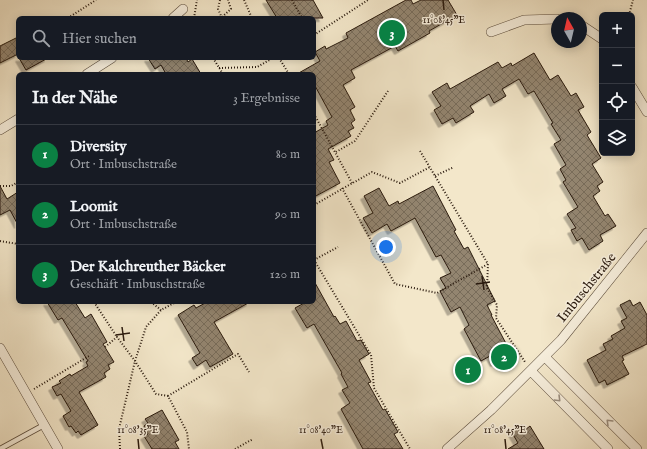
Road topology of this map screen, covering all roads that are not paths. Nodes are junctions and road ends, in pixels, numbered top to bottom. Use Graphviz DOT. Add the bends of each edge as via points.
graph roads {
  1 [pos="183,9"];
  2 [pos="175,16"];
  3 [pos="551,19"];
  4 [pos="587,29"];
  5 [pos="491,32"];
  6 [pos="599,37"];
  7 [pos="109,60"];
  8 [pos="90,72"];
  9 [pos="635,92"];
  10 [pos="647,112"];
  11 [pos="16,120"];
  12 [pos="0,130"];
  13 [pos="647,233"];
  14 [pos="0,348"];
  15 [pos="544,357"];
  16 [pos="531,371"];
  17 [pos="44,425"];
  18 [pos="0,449"];
  19 [pos="58,449"];
  20 [pos="447,449"];
  21 [pos="608,449"];
  22 [pos="637,449"];
  1 -- 2 [label="street"];
  3 -- 5 [label="street" via="524,20"];
  4 -- 6 [label="street"];
  7 -- 8 [label="street"];
  9 -- 10 [label="street"];
  11 -- 12 [label="street"];
  13 -- 15 [label="street, Imbuschstraße" via="566,334"];
  14 -- 17 [label="street"];
  15 -- 16 [label="street, Imbuschstraße"];
  22 -- 15 [label="street, one-way"];
  16 -- 20 [label="street, Imbuschstraße"];
  16 -- 21 [label="street, one-way"];
  17 -- 18 [label="lane"];
  17 -- 19 [label="street"];
}
